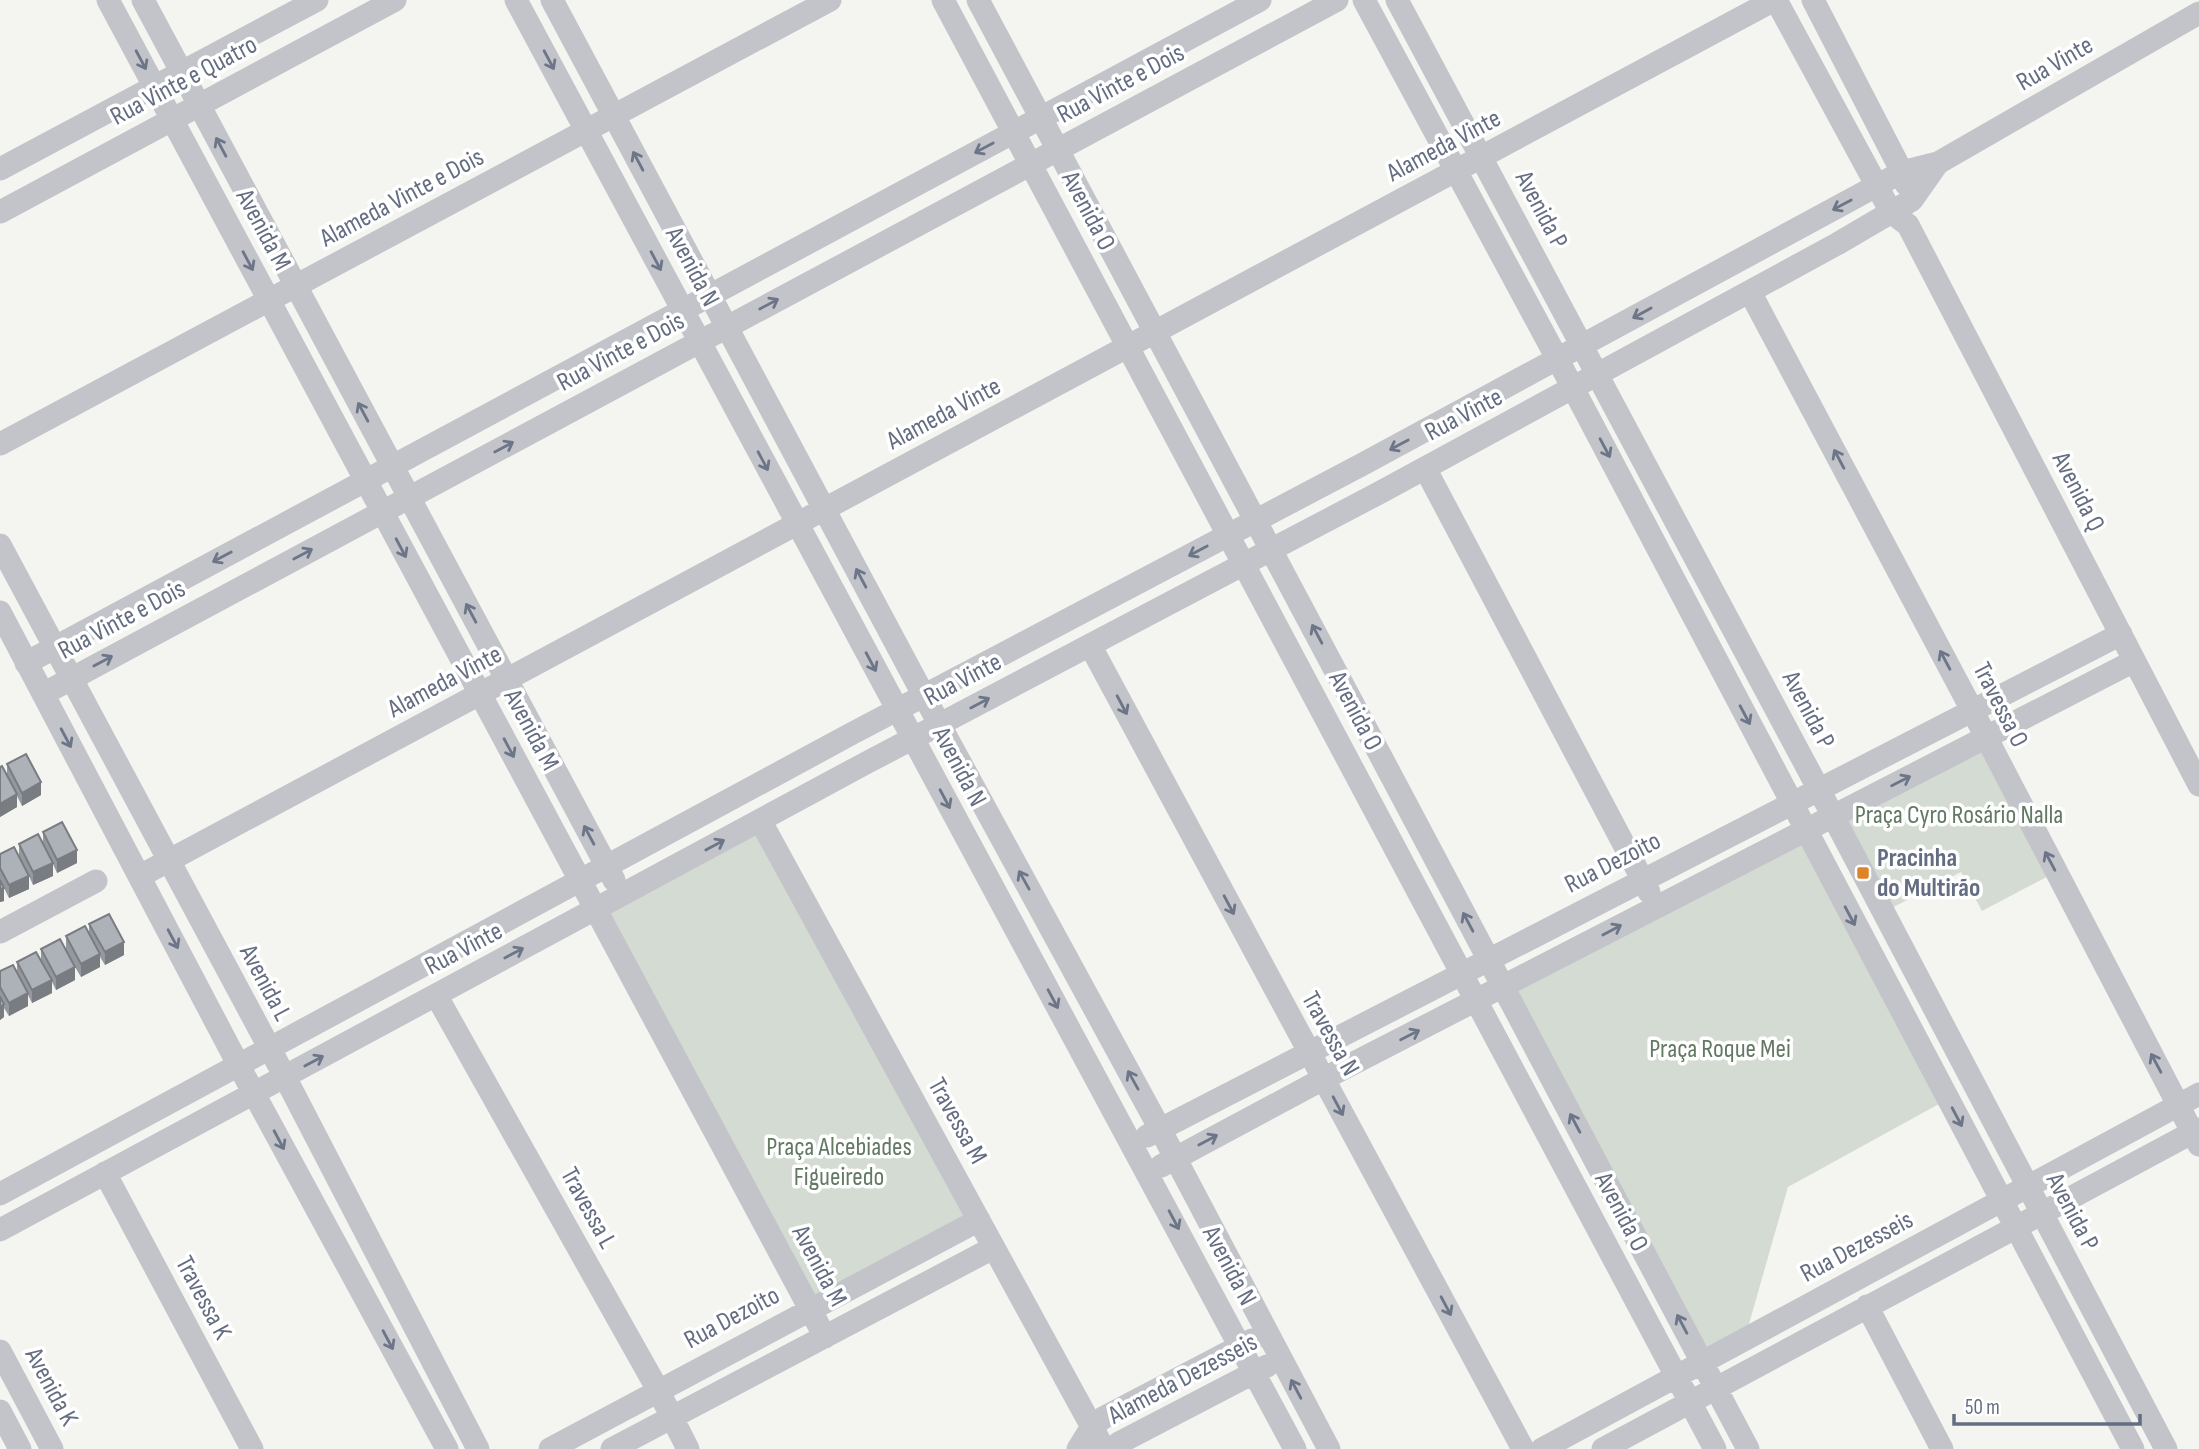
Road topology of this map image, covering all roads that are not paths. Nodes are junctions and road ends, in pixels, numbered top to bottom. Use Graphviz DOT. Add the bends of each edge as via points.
graph roads {
  1 [pos="108,0"];
  2 [pos="143,0"];
  3 [pos="317,0"];
  4 [pos="395,0"];
  5 [pos="516,0"];
  6 [pos="552,0"];
  7 [pos="830,0"];
  8 [pos="943,0"];
  9 [pos="978,0"];
  10 [pos="1260,0"];
  11 [pos="1337,0"];
  12 [pos="1364,0"];
  13 [pos="1397,0"];
  14 [pos="1775,0"];
  15 [pos="1813,0"];
  16 [pos="2199,13"];
  17 [pos="182,72"];
  18 [pos="155,87"];
  19 [pos="199,105"];
  20 [pos="614,116"];
  21 [pos="1041,117"];
  22 [pos="172,120"];
  23 [pos="586,131"];
  24 [pos="1014,132"];
  25 [pos="1059,149"];
  26 [pos="1481,158"];
  27 [pos="1938,163"];
  28 [pos="1031,164"];
  29 [pos="0,169"];
  30 [pos="1456,171"];
  31 [pos="1902,172"];
  32 [pos="1877,187"];
  33 [pos="1912,200"];
  34 [pos="0,212"];
  35 [pos="1900,218"];
  36 [pos="296,287"];
  37 [pos="1750,292"];
  38 [pos="710,295"];
  39 [pos="269,301"];
  40 [pos="683,310"];
  41 [pos="727,327"];
  42 [pos="1156,332"];
  43 [pos="700,342"];
  44 [pos="1582,346"];
  45 [pos="1129,347"];
  46 [pos="1558,359"];
  47 [pos="1597,375"];
  48 [pos="1573,388"];
  49 [pos="0,444"];
  50 [pos="392,466"];
  51 [pos="1425,468"];
  52 [pos="365,481"];
  53 [pos="409,498"];
  54 [pos="825,510"];
  55 [pos="382,512"];
  56 [pos="1257,520"];
  57 [pos="797,525"];
  58 [pos="1230,535"];
  59 [pos="0,545"];
  60 [pos="1272,549"];
  61 [pos="1245,564"];
  62 [pos="0,612"];
  63 [pos="2121,634"];
  64 [pos="1090,645"];
  65 [pos="54,647"];
  66 [pos="1749,657"];
  67 [pos="2134,661"];
  68 [pos="26,663"];
  69 [pos="1721,670"];
  70 [pos="71,679"];
  71 [pos="507,680"];
  72 [pos="43,694"];
  73 [pos="480,694"];
  74 [pos="924,696"];
  75 [pos="897,710"];
  76 [pos="1972,710"];
  77 [pos="939,724"];
  78 [pos="1985,738"];
  79 [pos="912,739"];
  80 [pos="2199,785"];
  81 [pos="1819,789"];
  82 [pos="1791,803"];
  83 [pos="1833,816"];
  84 [pos="760,820"];
  85 [pos="1805,830"];
  86 [pos="169,861"];
  87 [pos="606,866"];
  88 [pos="140,876"];
  89 [pos="1643,879"];
  90 [pos="96,881"];
  91 [pos="580,881"];
  92 [pos="622,895"];
  93 [pos="1657,906"];
  94 [pos="595,909"];
  95 [pos="0,932"];
  96 [pos="1488,960"];
  97 [pos="1913,970"];
  98 [pos="1462,973"];
  99 [pos="1888,986"];
  100 [pos="1503,987"];
  101 [pos="436,995"];
  102 [pos="1477,1001"];
  103 [pos="269,1048"];
  104 [pos="1308,1052"];
  105 [pos="239,1066"];
  106 [pos="285,1077"];
  107 [pos="1323,1079"];
  108 [pos="254,1093"];
  109 [pos="2199,1094"];
  110 [pos="2179,1105"];
  111 [pos="1160,1129"];
  112 [pos="2197,1136"];
  113 [pos="1132,1144"];
  114 [pos="1174,1158"];
  115 [pos="105,1173"];
  116 [pos="1149,1173"];
  117 [pos="2027,1187"];
  118 [pos="0,1195"];
  119 [pos="2001,1201"];
  120 [pos="2040,1213"];
  121 [pos="979,1220"];
  122 [pos="2015,1227"];
  123 [pos="0,1230"];
  124 [pos="993,1248"];
  125 [pos="1867,1306"];
  126 [pos="810,1308"];
  127 [pos="1267,1332"];
  128 [pos="825,1337"];
  129 [pos="1240,1346"];
  130 [pos="0,1351"];
  131 [pos="1280,1359"];
  132 [pos="1702,1362"];
  133 [pos="1255,1372"];
  134 [pos="1677,1376"];
  135 [pos="1716,1388"];
  136 [pos="658,1390"];
  137 [pos="1690,1402"];
  138 [pos="0,1411"];
  139 [pos="672,1418"];
  140 [pos="1091,1429"];
  141 [pos="19,1449"];
  142 [pos="52,1449"];
  143 [pos="252,1449"];
  144 [pos="447,1449"];
  145 [pos="478,1449"];
  146 [pos="550,1449"];
  147 [pos="612,1449"];
  148 [pos="688,1449"];
  149 [pos="1079,1449"];
  150 [pos="1104,1449"];
  151 [pos="1113,1449"];
  152 [pos="1295,1449"];
  153 [pos="1329,1449"];
  154 [pos="1523,1449"];
  155 [pos="1542,1449"];
  156 [pos="1603,1449"];
  157 [pos="1715,1449"];
  158 [pos="1748,1449"];
  159 [pos="1942,1449"];
  160 [pos="2133,1449"];
  161 [pos="2166,1449"];
  1 -- 18 [label="street, Avenida M, one-way"];
  2 -- 17 [label="street, Avenida M"];
  3 -- 17 [label="street, Rua Vinte e Quatro"];
  4 -- 19 [label="street, Rua Vinte e Quatro"];
  5 -- 23 [label="street, Avenida N, one-way"];
  6 -- 20 [label="street, Avenida N"];
  7 -- 20 [label="street, Alameda Vinte e Dois"];
  8 -- 24 [label="street, Avenida O"];
  9 -- 21 [label="street, Avenida O"];
  10 -- 21 [label="street, Rua Vinte e Dois"];
  11 -- 25 [label="street, Rua Vinte e Dois"];
  12 -- 30 [label="street"];
  13 -- 26 [label="street, Avenida P"];
  14 -- 26 [label="street, Alameda Vinte"];
  14 -- 32 [label="street, Avenida Q"];
  15 -- 31 [label="street"];
  16 -- 27 [label="street, Rua Vinte"];
  17 -- 18 [label="street, Rua Vinte e Quatro"];
  17 -- 19 [label="street, Avenida M"];
  18 -- 22 [label="street, Avenida M"];
  18 -- 29 [label="street, Rua Vinte e Quatro"];
  19 -- 22 [label="street, Rua Vinte e Quatro"];
  36 -- 19 [label="street, Avenida M, one-way"];
  20 -- 23 [label="street, Alameda Vinte e Dois"];
  38 -- 20 [label="street, Avenida N, one-way"];
  21 -- 24 [label="street, Rua Vinte e Dois"];
  21 -- 25 [label="street, Avenida O"];
  22 -- 34 [label="street, Rua Vinte e Quatro"];
  22 -- 39 [label="street, Avenida M, one-way"];
  23 -- 36 [label="street, Alameda Vinte e Dois"];
  23 -- 40 [label="street, Avenida N, one-way"];
  24 -- 28 [label="street, Avenida O"];
  24 -- 38 [label="street, Rua Vinte e Dois, one-way"];
  25 -- 28 [label="street, Rua Vinte e Dois"];
  25 -- 42 [label="street, Avenida O"];
  26 -- 30 [label="street, Alameda Vinte"];
  26 -- 44 [label="street, Avenida P"];
  27 -- 31 [label="street, Rua Vinte"];
  27 -- 33 [label="street, Rua Vinte"];
  41 -- 28 [label="street, Rua Vinte e Dois, one-way"];
  28 -- 45 [label="street, Avenida O"];
  30 -- 42 [label="street, Alameda Vinte"];
  30 -- 46 [label="street"];
  31 -- 32 [label="street, Rua Vinte"];
  31 -- 33 [label="street"];
  32 -- 35 [label="street, Avenida Q"];
  32 -- 44 [label="street, Rua Vinte, one-way"];
  33 -- 35 [label="street, Rua Vinte"];
  35 -- 37 [label="street, Rua Vinte" via="1837,244"];
  35 -- 63 [label="street, Avenida Q"];
  36 -- 39 [label="street, Alameda Vinte e Dois"];
  50 -- 36 [label="street, Avenida M, one-way"];
  37 -- 47 [label="street, Rua Vinte"];
  76 -- 37 [label="street, Travessa O, one-way"];
  38 -- 40 [label="street, Rua Vinte e Dois"];
  38 -- 41 [label="street, Avenida N"];
  39 -- 49 [label="street, Alameda Vinte e Dois"];
  39 -- 52 [label="street, Avenida M"];
  40 -- 43 [label="street, Avenida N"];
  40 -- 50 [label="street, Rua Vinte e Dois"];
  41 -- 43 [label="street, Rua Vinte e Dois"];
  41 -- 54 [label="street, Avenida N"];
  42 -- 45 [label="street, Alameda Vinte"];
  42 -- 56 [label="street, Avenida O"];
  53 -- 43 [label="street, Rua Vinte e Dois, one-way"];
  43 -- 57 [label="street, Avenida N, one-way"];
  44 -- 46 [label="street, Rua Vinte"];
  44 -- 47 [label="street, Avenida P"];
  45 -- 54 [label="street, Alameda Vinte"];
  45 -- 58 [label="street, Avenida O"];
  46 -- 48 [label="street"];
  46 -- 56 [label="street, Rua Vinte, one-way"];
  47 -- 48 [label="street, Rua Vinte"];
  47 -- 66 [label="street, Avenida P"];
  48 -- 51 [label="street, Rua Vinte"];
  48 -- 69 [label="street, one-way"];
  50 -- 52 [label="street, Rua Vinte e Dois"];
  50 -- 53 [label="street, Avenida M"];
  51 -- 60 [label="street, Rua Vinte"];
  51 -- 89 [label="street"];
  52 -- 55 [label="street, Avenida M"];
  52 -- 65 [label="street, Rua Vinte e Dois, one-way"];
  53 -- 55 [label="street, Rua Vinte e Dois"];
  71 -- 53 [label="street, Avenida M, one-way"];
  54 -- 57 [label="street, Alameda Vinte"];
  74 -- 54 [label="street, Avenida N, one-way"];
  70 -- 55 [label="street, Rua Vinte e Dois, one-way"];
  55 -- 73 [label="street, Avenida M, one-way"];
  56 -- 58 [label="street, Rua Vinte"];
  56 -- 60 [label="street, Avenida O"];
  57 -- 71 [label="street, Alameda Vinte"];
  57 -- 75 [label="street, Avenida N, one-way"];
  58 -- 61 [label="street, Avenida O"];
  58 -- 74 [label="street, Rua Vinte, one-way"];
  59 -- 65 [label="street, Avenida L"];
  60 -- 61 [label="street, Rua Vinte"];
  96 -- 60 [label="street, Avenida O, one-way"];
  61 -- 64 [label="street, Rua Vinte"];
  61 -- 98 [label="street, Avenida O"];
  62 -- 68 [label="street"];
  63 -- 67 [label="street, Avenida Q"];
  63 -- 76 [label="street, Rua Dezoito"];
  77 -- 64 [label="street, Rua Vinte, one-way"];
  64 -- 104 [label="street, Travessa N, one-way"];
  65 -- 68 [label="street, Rua Vinte e Dois"];
  65 -- 70 [label="street, Avenida L"];
  66 -- 69 [label="street"];
  66 -- 81 [label="street, Avenida P"];
  67 -- 78 [label="street"];
  67 -- 80 [label="street, Avenida Q"];
  68 -- 72 [label="street"];
  69 -- 82 [label="street, one-way"];
  70 -- 72 [label="street, Rua Vinte e Dois"];
  70 -- 86 [label="street, Avenida L"];
  71 -- 73 [label="street, Alameda Vinte"];
  87 -- 71 [label="street, Avenida M, one-way"];
  72 -- 88 [label="street, one-way"];
  73 -- 86 [label="street, Alameda Vinte"];
  73 -- 91 [label="street, Avenida M, one-way"];
  74 -- 75 [label="street, Rua Vinte"];
  74 -- 77 [label="street, Avenida N"];
  75 -- 79 [label="street, Avenida N"];
  75 -- 87 [label="street, Rua Vinte"];
  76 -- 78 [label="street, Travessa O"];
  76 -- 81 [label="street, Rua Dezoito"];
  77 -- 79 [label="street, Rua Vinte"];
  111 -- 77 [label="street, Avenida N, one-way"];
  83 -- 78 [label="street, one-way"];
  110 -- 78 [label="street, Travessa O, one-way"];
  79 -- 84 [label="street, Rua Vinte"];
  79 -- 113 [label="street, Avenida N, one-way"];
  81 -- 82 [label="street, Rua Dezoito"];
  81 -- 83 [label="street, Avenida P"];
  82 -- 85 [label="street"];
  82 -- 89 [label="street, Rua Dezoito"];
  83 -- 85 [label="street"];
  83 -- 97 [label="street, Avenida P"];
  92 -- 84 [label="street, Rua Vinte, one-way"];
  84 -- 121 [label="street, Travessa M"];
  85 -- 93 [label="street"];
  85 -- 99 [label="street, one-way"];
  86 -- 88 [label="street, Alameda Vinte"];
  86 -- 103 [label="street, Avenida L"];
  87 -- 91 [label="street, Rua Vinte"];
  87 -- 92 [label="street, Avenida M"];
  88 -- 105 [label="street, one-way"];
  89 -- 93 [label="street"];
  89 -- 96 [label="street, Rua Dezoito"];
  90 -- 95 [label="street"];
  91 -- 94 [label="street, Avenida M"];
  91 -- 103 [label="street, Rua Vinte"];
  92 -- 94 [label="street, Rua Vinte"];
  100 -- 93 [label="street, one-way"];
  101 -- 94 [label="street, Rua Vinte, one-way"];
  94 -- 126 [label="street, Avenida M"];
  96 -- 98 [label="street, Rua Dezoito"];
  96 -- 100 [label="street, Avenida O"];
  97 -- 99 [label="street"];
  97 -- 117 [label="street, Avenida P"];
  98 -- 102 [label="street, Avenida O"];
  98 -- 104 [label="street, Rua Dezoito"];
  99 -- 119 [label="street, one-way"];
  100 -- 102 [label="street"];
  132 -- 100 [label="street, Avenida O, one-way"];
  106 -- 101 [label="street, Rua Vinte, one-way"];
  101 -- 136 [label="street, Travessa L"];
  107 -- 102 [label="street, one-way"];
  102 -- 134 [label="street, Avenida O"];
  103 -- 105 [label="street, Rua Vinte"];
  103 -- 106 [label="street, Avenida L"];
  104 -- 107 [label="street, Travessa N"];
  104 -- 111 [label="street, Rua Dezoito"];
  105 -- 108 [label="street"];
  105 -- 118 [label="street, Rua Vinte"];
  106 -- 108 [label="street, Rua Vinte"];
  106 -- 145 [label="street, Avenida L"];
  114 -- 107 [label="street, one-way"];
  107 -- 154 [label="street, Travessa N, one-way"];
  108 -- 115 [label="street, Rua Vinte"];
  108 -- 144 [label="street, one-way"];
  109 -- 110 [label="street, Rua Dezesseis"];
  110 -- 112 [label="street, Travessa O"];
  110 -- 117 [label="street, Rua Dezesseis"];
  111 -- 113 [label="street, Rua Dezoito"];
  111 -- 114 [label="street, Avenida N"];
  112 -- 120 [label="street"];
  113 -- 116 [label="street, Avenida N"];
  114 -- 116 [label="street"];
  114 -- 127 [label="street, Avenida N"];
  115 -- 123 [label="street, Rua Vinte"];
  115 -- 143 [label="street, Travessa K"];
  116 -- 129 [label="street, Avenida N, one-way"];
  117 -- 119 [label="street, Rua Dezesseis"];
  117 -- 120 [label="street, Avenida P"];
  119 -- 122 [label="street"];
  119 -- 132 [label="street, Rua Dezesseis"];
  120 -- 122 [label="street"];
  120 -- 161 [label="street, Avenida P"];
  121 -- 124 [label="street, Travessa M"];
  121 -- 126 [label="street, Rua Dezoito"];
  122 -- 125 [label="street"];
  122 -- 160 [label="street"];
  124 -- 128 [label="street"];
  124 -- 140 [label="street, Travessa M"];
  125 -- 135 [label="street"];
  125 -- 159 [label="street"];
  126 -- 128 [label="street, Avenida M"];
  126 -- 136 [label="street, Rua Dezoito"];
  127 -- 129 [label="street, Alameda Dezesseis"];
  127 -- 131 [label="street, Avenida N"];
  128 -- 139 [label="street"];
  129 -- 133 [label="street, Avenida N"];
  129 -- 140 [label="street, Alameda Dezesseis" via="1103,1418"];
  130 -- 142 [label="street, Avenida K"];
  131 -- 133 [label="street, Alameda Dezesseis"];
  153 -- 131 [label="street, Avenida N, one-way"];
  132 -- 134 [label="street, Rua Dezesseis"];
  132 -- 135 [label="street, Avenida O"];
  133 -- 151 [label="street, Alameda Dezesseis"];
  133 -- 152 [label="street, Avenida N"];
  134 -- 137 [label="street, Avenida O"];
  134 -- 155 [label="street, Rua Dezesseis"];
  135 -- 137 [label="street"];
  135 -- 158 [label="street, Avenida O"];
  136 -- 139 [label="street, Travessa L"];
  136 -- 146 [label="street, Rua Dezoito"];
  137 -- 156 [label="street"];
  137 -- 157 [label="street, Avenida O"];
  138 -- 141 [label="street"];
  139 -- 147 [label="street"];
  139 -- 148 [label="street, Travessa L"];
  140 -- 149 [label="street"];
  140 -- 150 [label="street, Travessa M"];
}
